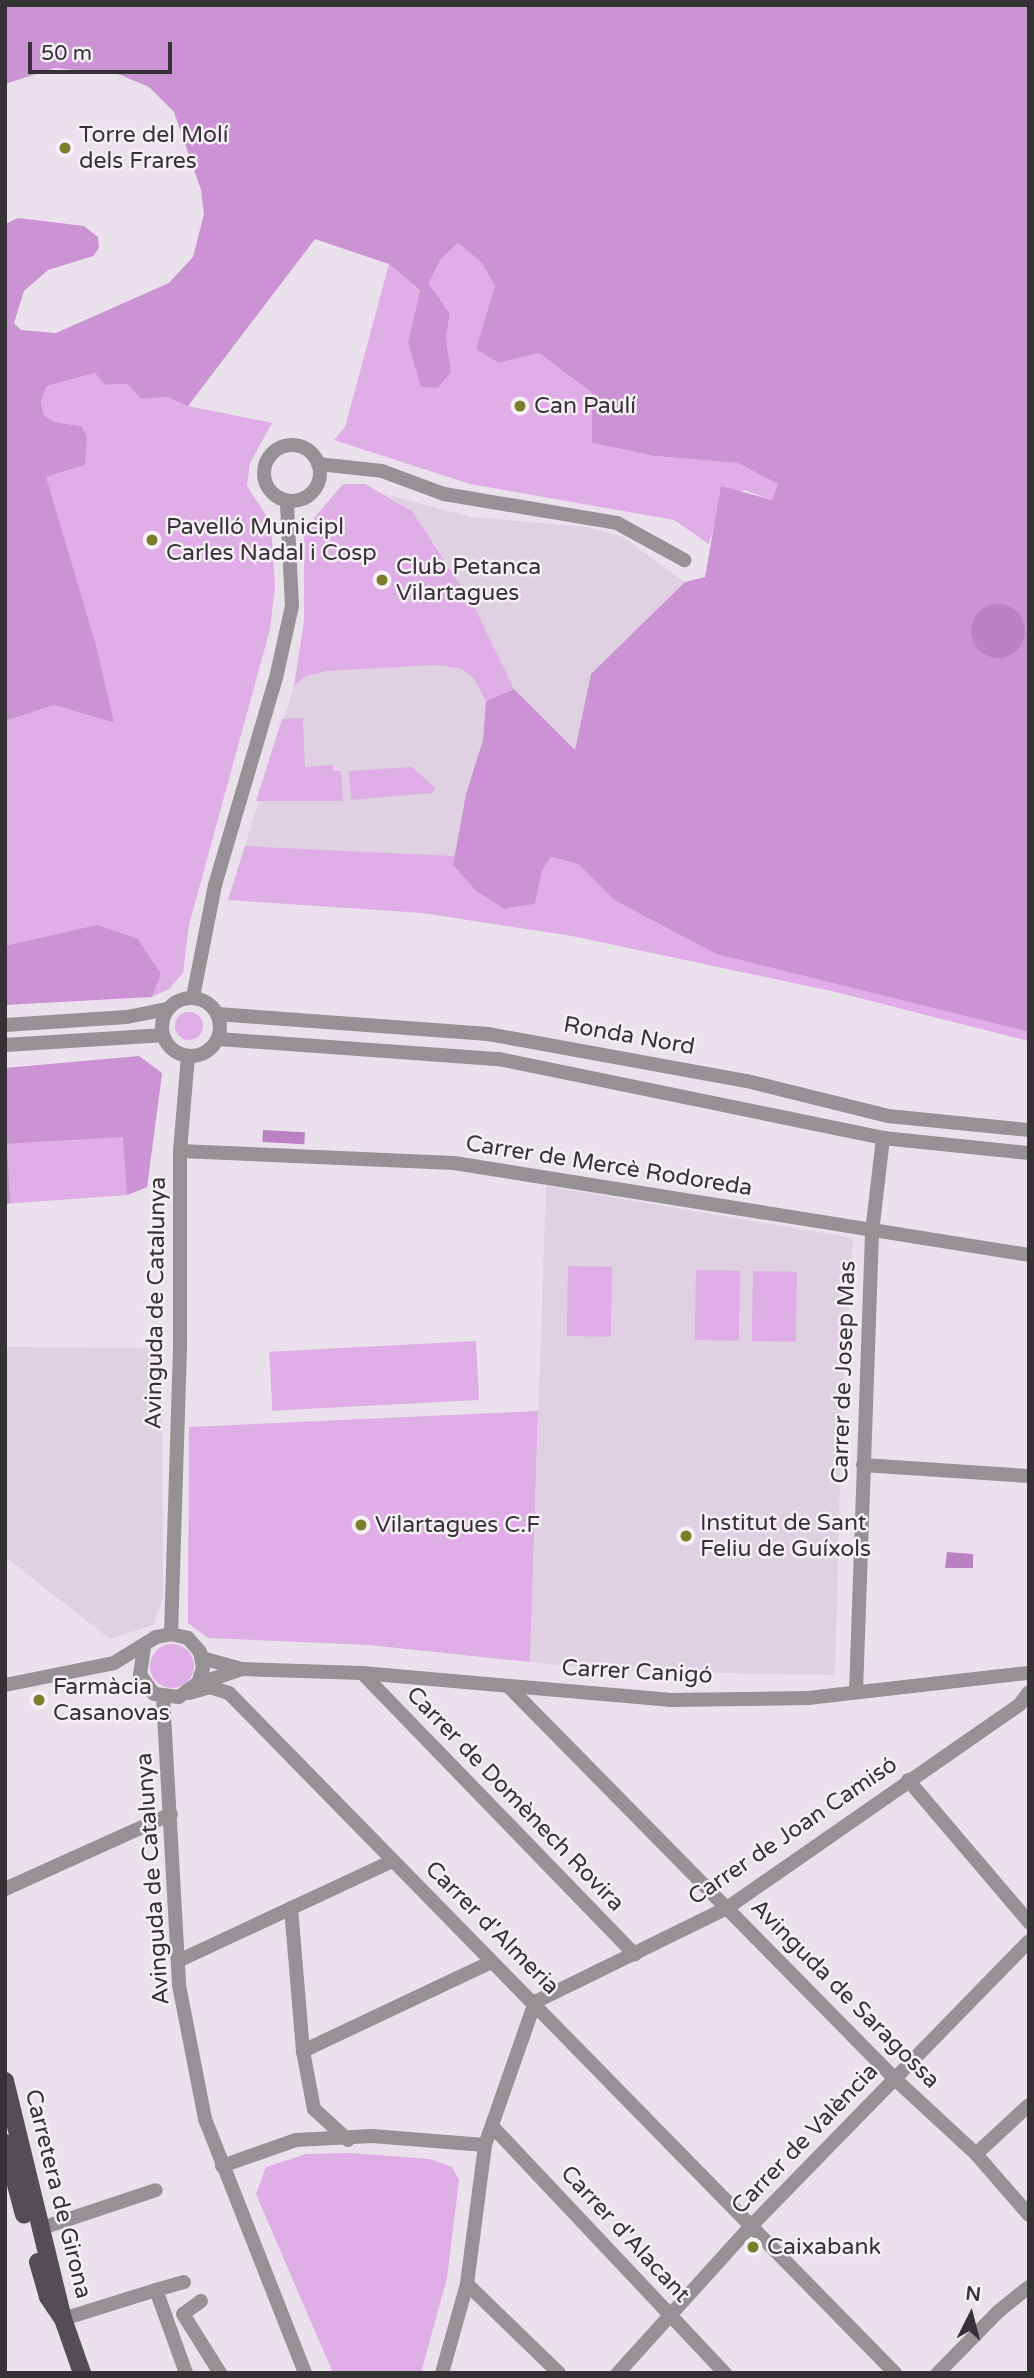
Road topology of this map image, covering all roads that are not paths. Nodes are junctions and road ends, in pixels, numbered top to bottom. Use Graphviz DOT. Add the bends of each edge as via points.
graph roads {
  1 [pos="318,464"];
  2 [pos="287,502"];
  3 [pos="684,560"];
  4 [pos="194,998"];
  5 [pos="167,1009"];
  6 [pos="217,1014"];
  7 [pos="5,1025"];
  8 [pos="162,1035"];
  9 [pos="218,1039"];
  10 [pos="5,1045"];
  11 [pos="188,1056"];
  12 [pos="1029,1130"];
  13 [pos="883,1138"];
  14 [pos="180,1152"];
  15 [pos="1029,1153"];
  16 [pos="872,1231"];
  17 [pos="1029,1255"];
  18 [pos="863,1465"];
  19 [pos="1029,1476"];
  20 [pos="171,1634"];
  21 [pos="144,1647"];
  22 [pos="202,1658"];
  23 [pos="114,1663"];
  24 [pos="242,1669"];
  25 [pos="139,1670"];
  26 [pos="362,1673"];
  27 [pos="1029,1673"];
  28 [pos="5,1685"];
  29 [pos="509,1687"];
  30 [pos="194,1688"];
  31 [pos="856,1692"];
  32 [pos="1029,1692"];
  33 [pos="163,1697"];
  34 [pos="908,1780"];
  35 [pos="171,1814"];
  36 [pos="392,1861"];
  37 [pos="5,1889"];
  38 [pos="727,1908"];
  39 [pos="291,1909"];
  40 [pos="1029,1923"];
  41 [pos="1029,1941"];
  42 [pos="635,1955"];
  43 [pos="178,1961"];
  44 [pos="491,1962"];
  45 [pos="535,2002"];
  46 [pos="303,2051"];
  47 [pos="895,2079"];
  48 [pos="5,2081"];
  49 [pos="1029,2105"];
  50 [pos="492,2126"];
  51 [pos="348,2140"];
  52 [pos="5,2143"];
  53 [pos="485,2146"];
  54 [pos="976,2154"];
  55 [pos="222,2166"];
  56 [pos="8,2169"];
  57 [pos="156,2190"];
  58 [pos="1029,2214"];
  59 [pos="751,2226"];
  60 [pos="39,2229"];
  61 [pos="184,2282"];
  62 [pos="467,2284"];
  63 [pos="1029,2287"];
  64 [pos="156,2290"];
  65 [pos="201,2301"];
  66 [pos="672,2316"];
  67 [pos="63,2319"];
  68 [pos="82,2373"];
  69 [pos="186,2373"];
  70 [pos="220,2373"];
  71 [pos="305,2373"];
  72 [pos="442,2373"];
  73 [pos="559,2373"];
  74 [pos="618,2373"];
  75 [pos="725,2373"];
  76 [pos="895,2373"];
  77 [pos="938,2373"];
  1 -- 2 [label="street" via="317,487 299,501"];
  1 -- 2 [label="street" via="310,452 298,446 271,453 264,467 264,482 273,495"];
  1 -- 3 [label="street" via="382,471 444,494 617,523"];
  2 -- 4 [label="street" via="292,606 276,678 215,885"];
  4 -- 5 [label="street"];
  4 -- 6 [label="street"];
  5 -- 7 [label="street" via="127,1017"];
  5 -- 8 [label="street"];
  6 -- 9 [label="street"];
  6 -- 12 [label="street, Ronda Nord" via="488,1034 747,1081 888,1116"];
  8 -- 10 [label="street"];
  8 -- 11 [label="street" via="172,1049"];
  9 -- 11 [label="street" via="206,1052"];
  9 -- 13 [label="street, Ronda Nord" via="499,1059"];
  11 -- 14 [label="street, Avinguda de Catalunya"];
  13 -- 15 [label="street, Ronda Nord"];
  13 -- 16 [label="street, Carrer de Josep Mas"];
  14 -- 16 [label="street, Carrer de Mercè Rodoreda" via="454,1163"];
  14 -- 20 [label="street, Avinguda de Catalunya" via="180,1343"];
  16 -- 17 [label="street, Carrer de Mercè Rodoreda"];
  16 -- 18 [label="street, Carrer de Josep Mas"];
  18 -- 19 [label="street"];
  18 -- 31 [label="street, Carrer de Josep Mas"];
  20 -- 21 [label="street" via="156,1637"];
  20 -- 22 [label="street, Carrer Canigó" via="188,1638"];
  21 -- 23 [label="street"];
  21 -- 25 [label="street"];
  22 -- 24 [label="street, Carrer Canigó"];
  22 -- 30 [label="street"];
  23 -- 25 [label="street"];
  23 -- 28 [label="street"];
  24 -- 26 [label="street, Carrer Canigó"];
  24 -- 30 [label="street, Carrer Canigó"];
  25 -- 33 [label="street" via="147,1688"];
  26 -- 29 [label="street, Carrer Canigó"];
  26 -- 42 [label="street, Carrer de Domènech Rovira"];
  27 -- 31 [label="street, Carrer Canigó"];
  29 -- 31 [label="street, Carrer Canigó" via="669,1700 807,1698"];
  29 -- 38 [label="street, Avinguda de Saragossa"];
  30 -- 33 [label="street, Carrer Canigó"];
  30 -- 36 [label="street, Carrer d'Almeria" via="210,1686 229,1693"];
  32 -- 34 [label="street, Carrer de Joan Camisó" via="1020,1704"];
  33 -- 35 [label="street, Avinguda de Catalunya"];
  34 -- 38 [label="street, Carrer de Joan Camisó"];
  34 -- 40 [label="street"];
  35 -- 37 [label="street"];
  35 -- 43 [label="street, Avinguda de Catalunya"];
  36 -- 39 [label="street"];
  36 -- 44 [label="street, Carrer d'Almeria"];
  38 -- 42 [label="street, Carrer de Joan Camisó"];
  38 -- 47 [label="street, Avinguda de Saragossa"];
  39 -- 43 [label="street"];
  39 -- 46 [label="street"];
  41 -- 47 [label="street, Carrer de València"];
  42 -- 45 [label="street, Carrer de Joan Camisó"];
  43 -- 55 [label="street, Avinguda de Catalunya" via="205,2119"];
  44 -- 45 [label="street, Carrer d'Almeria"];
  44 -- 46 [label="street"];
  45 -- 50 [label="street"];
  45 -- 59 [label="street, Carrer d'Almeria"];
  46 -- 51 [label="street" via="314,2109"];
  47 -- 54 [label="street, Avinguda de Saragossa"];
  47 -- 59 [label="street, Carrer de València"];
  48 -- 60 [label="main road, Carretera de Girona"];
  49 -- 54 [label="street"];
  50 -- 53 [label="street"];
  50 -- 66 [label="street, Carrer d'Alacant"];
  51 -- 53 [label="street" via="372,2136"];
  51 -- 55 [label="street" via="296,2140"];
  52 -- 56 [label="main road, Carretera de Girona"];
  53 -- 62 [label="street"];
  54 -- 58 [label="street, Avinguda de Saragossa"];
  55 -- 71 [label="street, Avinguda de Catalunya"];
  56 -- 67 [label="main road, Carretera de Girona" via="48,2297"];
  57 -- 60 [label="street"];
  59 -- 66 [label="street, Carrer de València"];
  59 -- 76 [label="street, Carrer d'Almeria"];
  60 -- 67 [label="main road, Carretera de Girona" via="60,2293"];
  61 -- 64 [label="street"];
  62 -- 72 [label="street"];
  62 -- 73 [label="street"];
  63 -- 77 [label="street"];
  64 -- 67 [label="street"];
  64 -- 69 [label="street"];
  65 -- 70 [label="street" via="183,2314"];
  66 -- 74 [label="street, Carrer de València"];
  66 -- 75 [label="street, Carrer d'Alacant"];
  67 -- 68 [label="main road, Carretera de Girona"];
}
